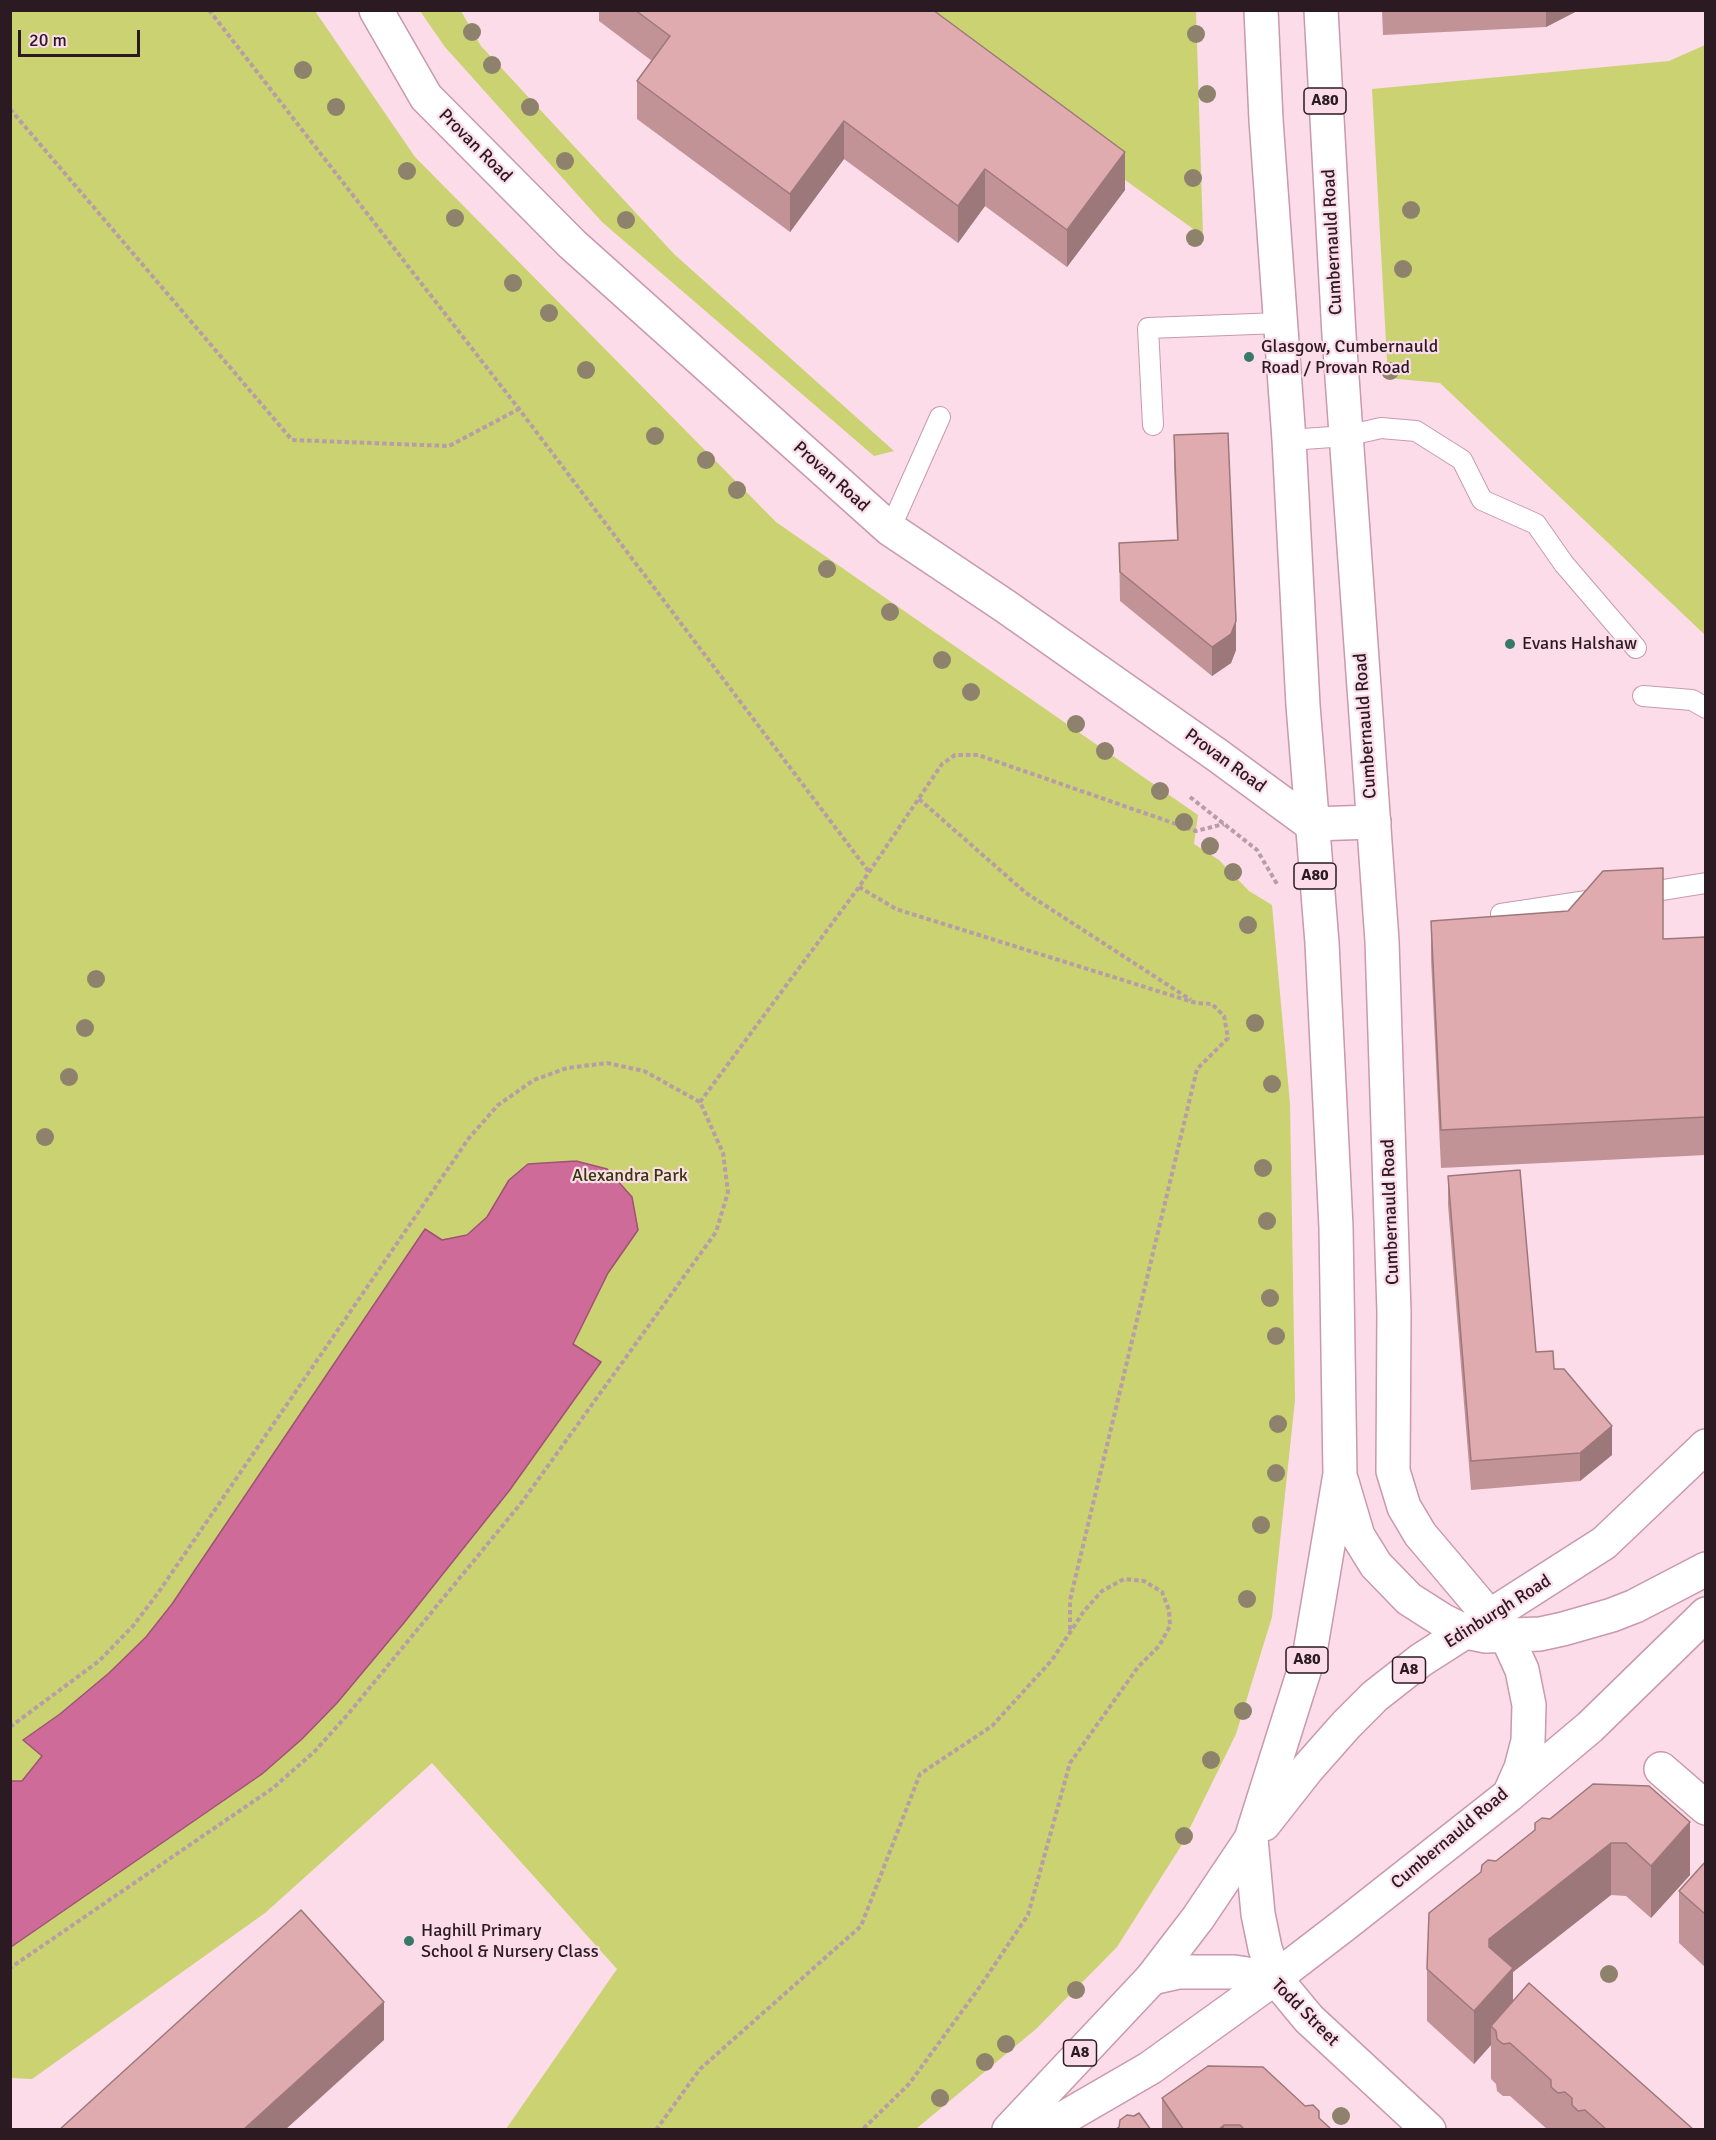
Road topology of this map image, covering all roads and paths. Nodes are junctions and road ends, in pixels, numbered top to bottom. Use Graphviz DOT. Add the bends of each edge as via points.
graph roads {
  1 [pos="209,10"];
  2 [pos="376,10"];
  3 [pos="1261,10"];
  4 [pos="1321,10"];
  5 [pos="10,110"];
  6 [pos="1280,323"];
  7 [pos="519,409"];
  8 [pos="940,417"];
  9 [pos="1154,425"];
  10 [pos="1346,436"];
  11 [pos="1289,440"];
  12 [pos="890,529"];
  13 [pos="1636,648"];
  14 [pos="1643,696"];
  15 [pos="1706,708"];
  16 [pos="1190,797"];
  17 [pos="919,799"];
  18 [pos="1374,822"];
  19 [pos="1224,824"];
  20 [pos="1311,824"];
  21 [pos="869,872"];
  22 [pos="1706,883"];
  23 [pos="859,887"];
  24 [pos="1279,892"];
  25 [pos="1502,914"];
  26 [pos="1196,1003"];
  27 [pos="700,1102"];
  28 [pos="1706,1446"];
  29 [pos="1340,1474"];
  30 [pos="1706,1569"];
  31 [pos="1706,1614"];
  32 [pos="1488,1628"];
  33 [pos="1070,1631"];
  34 [pos="10,1727"];
  35 [pos="1661,1768"];
  36 [pos="1509,1795"];
  37 [pos="1706,1808"];
  38 [pos="1251,1839"];
  39 [pos="10,1968"];
  40 [pos="1152,1978"];
  41 [pos="1275,1978"];
  42 [pos="656,2130"];
  43 [pos="862,2130"];
  44 [pos="1008,2130"];
  45 [pos="1042,2130"];
  46 [pos="1429,2130"];
  1 -- 7 [label="path"];
  2 -- 12 [label="main road, Provan Road" via="426,97 555,228"];
  3 -- 6 [label="main road, A80"];
  4 -- 10 [label="main road, Cumbernauld Road / A80"];
  5 -- 7 [label="path" via="292,440 449,446"];
  6 -- 9 [label="lane" via="1148,328"];
  6 -- 11 [label="main road, A80"];
  7 -- 21 [label="path"];
  8 -- 12 [label="lane"];
  10 -- 11 [label="lane"];
  10 -- 13 [label="lane" via="1381,428 1416,432 1462,460 1482,500 1536,524 1564,564"];
  10 -- 18 [label="main road, Cumbernauld Road / A80"];
  11 -- 20 [label="main road, A80"];
  12 -- 20 [label="main road, Provan Road"];
  14 -- 15 [label="lane" via="1692,700"];
  16 -- 19 [label="path"];
  17 -- 19 [label="path" via="942,764 955,755 978,755 1196,831"];
  17 -- 21 [label="path"];
  17 -- 26 [label="path" via="1026,893"];
  18 -- 20 [label="main road"];
  18 -- 32 [label="main road, Cumbernauld Road / A80" via="1382,941 1394,1300 1393,1471 1404,1507 1420,1534"];
  19 -- 24 [label="path" via="1257,850"];
  20 -- 29 [label="main road, A80" via="1322,943 1336,1227"];
  21 -- 23 [label="path"];
  22 -- 25 [label="lane"];
  23 -- 26 [label="path" via="896,909"];
  23 -- 27 [label="path"];
  26 -- 33 [label="path" via="1212,1004 1224,1016 1228,1038 1197,1070 1070,1600"];
  27 -- 34 [label="path" via="644,1071 606,1063 567,1068 534,1080 498,1105 469,1138 133,1626 99,1661"];
  27 -- 39 [label="path" via="723,1153 728,1192 716,1232 522,1502 315,1751 273,1788"];
  28 -- 32 [label="main road, Edinburgh Road / A8" via="1604,1543"];
  29 -- 32 [label="main road, A80" via="1358,1536 1376,1565 1409,1599 1442,1620"];
  29 -- 38 [label="main road, A80" via="1310,1652"];
  30 -- 32 [label="main road" via="1635,1606 1563,1629"];
  31 -- 36 [label="main road" via="1590,1727"];
  32 -- 36 [label="main road, Cumbernauld Road / A80" via="1522,1670 1529,1705 1528,1741"];
  32 -- 38 [label="main road, Edinburgh Road / A8" via="1421,1660 1375,1696 1308,1768"];
  33 -- 42 [label="path" via="1052,1660 992,1726 920,1774 861,1926 700,2069"];
  33 -- 43 [label="path" via="1102,1591 1124,1580 1144,1581 1162,1592 1169,1610 1170,1626 1159,1646 1138,1667 1070,1763 1028,1915 909,2085"];
  35 -- 37 [label="main road"];
  36 -- 41 [label="main road, Cumbernauld Road"];
  38 -- 40 [label="main road, A8"];
  38 -- 41 [label="main road" via="1258,1914"];
  40 -- 41 [label="main road, Todd Street" via="1179,1972"];
  40 -- 44 [label="main road, A8"];
  41 -- 45 [label="main road, Cumbernauld Road" via="1150,2068"];
  41 -- 46 [label="main road, Todd Street" via="1309,2019"];
}
